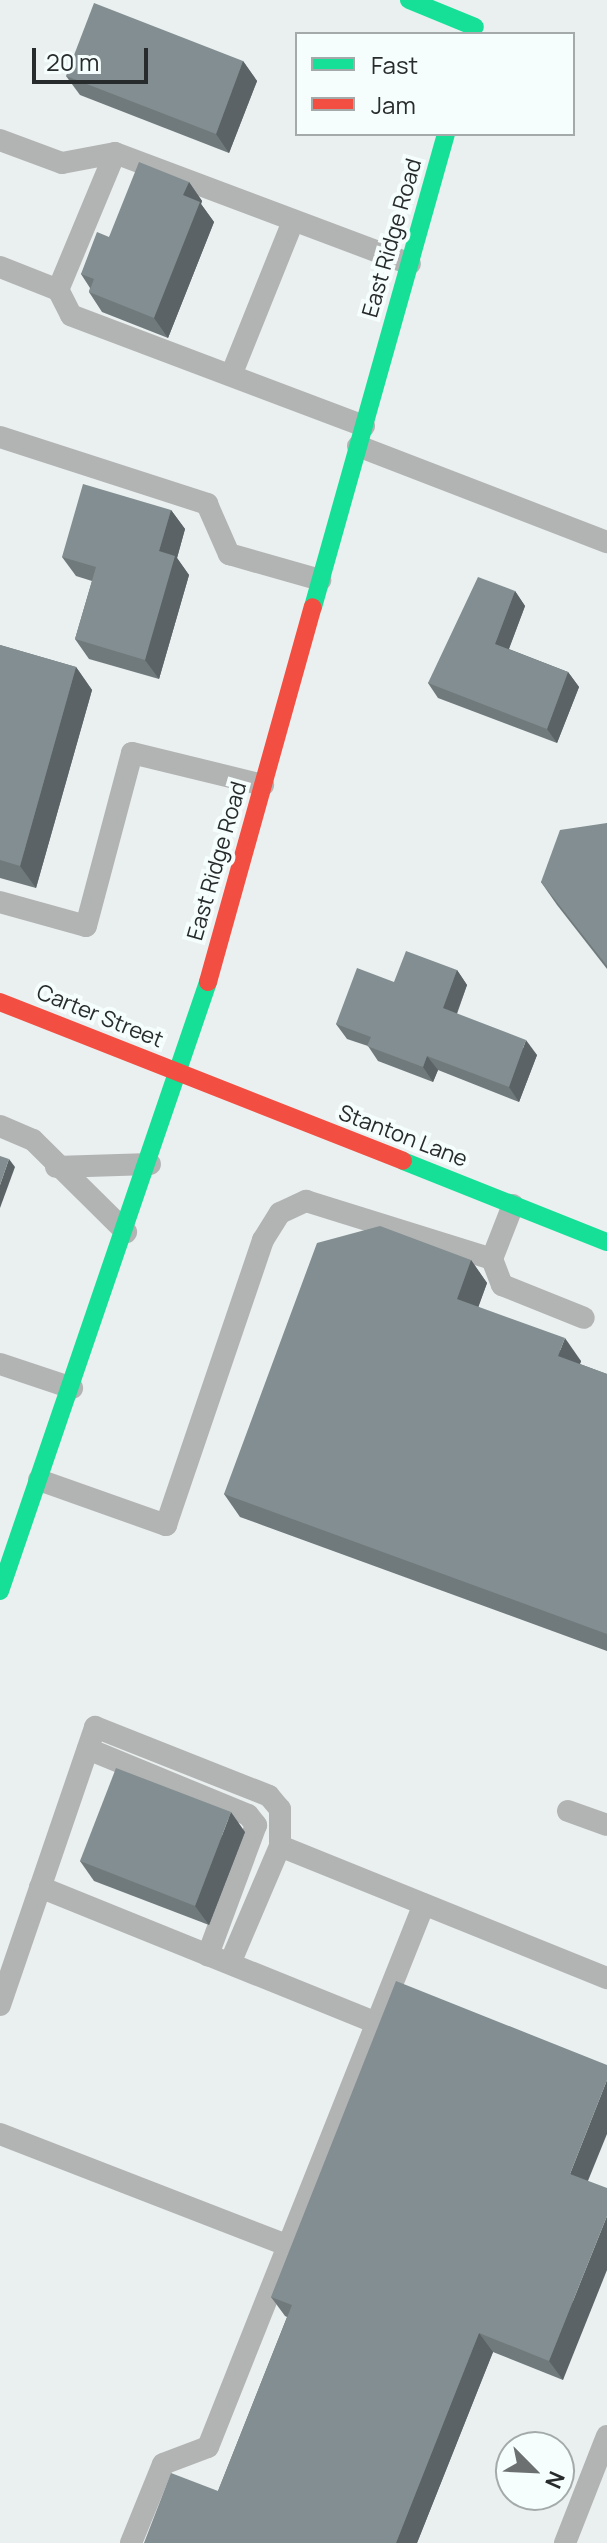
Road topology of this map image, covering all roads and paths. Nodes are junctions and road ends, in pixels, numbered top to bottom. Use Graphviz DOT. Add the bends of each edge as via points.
graph roads {
  1 [pos="409,0"];
  2 [pos="483,0"];
  3 [pos="474,31"];
  4 [pos="445,136"];
  5 [pos="0,140"];
  6 [pos="115,153"];
  7 [pos="293,221"];
  8 [pos="410,264"];
  9 [pos="0,267"];
  10 [pos="58,290"];
  11 [pos="232,373"];
  12 [pos="361,436"];
  13 [pos="0,437"];
  14 [pos="607,542"];
  15 [pos="320,580"];
  16 [pos="263,785"];
  17 [pos="0,902"];
  18 [pos="2,1007"];
  19 [pos="182,1074"];
  20 [pos="0,1126"];
  21 [pos="150,1164"];
  22 [pos="56,1167"];
  23 [pos="513,1205"];
  24 [pos="126,1232"];
  25 [pos="607,1242"];
  26 [pos="492,1259"];
  27 [pos="584,1318"];
  28 [pos="0,1364"];
  29 [pos="72,1388"];
  30 [pos="39,1480"];
  31 [pos="0,1591"];
  32 [pos="88,1749"];
  33 [pos="568,1811"];
  34 [pos="607,1825"];
  35 [pos="280,1846"];
  36 [pos="40,1887"];
  37 [pos="424,1904"];
  38 [pos="208,1955"];
  39 [pos="230,1963"];
  40 [pos="607,1978"];
  41 [pos="0,2005"];
  42 [pos="377,2023"];
  43 [pos="0,2134"];
  44 [pos="289,2246"];
  45 [pos="607,2436"];
  46 [pos="131,2543"];
  47 [pos="565,2543"];
  1 -- 3 [label="main road"];
  2 -- 3 [label="main road"];
  4 -- 8 [label="main road, East Ridge Road"];
  5 -- 6 [label="lane" via="62,163"];
  6 -- 7 [label="lane"];
  6 -- 10 [label="lane"];
  7 -- 8 [label="lane"];
  7 -- 11 [label="lane"];
  8 -- 12 [label="main road, East Ridge Road"];
  9 -- 10 [label="lane"];
  10 -- 11 [label="lane" via="71,315"];
  11 -- 12 [label="lane"];
  12 -- 14 [label="lane"];
  12 -- 15 [label="main road, East Ridge Road"];
  13 -- 15 [label="lane" via="207,504 229,554"];
  15 -- 16 [label="main road, East Ridge Road"];
  16 -- 17 [label="lane" via="132,753 86,926"];
  16 -- 19 [label="main road, East Ridge Road"];
  18 -- 19 [label="main road, Carter Street"];
  19 -- 21 [label="main road, East Ridge Road"];
  19 -- 23 [label="main road, Stanton Lane"];
  20 -- 22 [label="lane" via="33,1140"];
  21 -- 22 [label="lane"];
  21 -- 24 [label="main road, East Ridge Road"];
  22 -- 24 [label="lane"];
  23 -- 25 [label="main road, Stanton Lane"];
  23 -- 26 [label="lane"];
  24 -- 29 [label="main road, East Ridge Road"];
  26 -- 27 [label="lane" via="502,1285"];
  26 -- 30 [label="lane" via="306,1201 280,1213 263,1240 166,1525"];
  28 -- 29 [label="lane"];
  29 -- 30 [label="main road, East Ridge Road"];
  30 -- 31 [label="main road, East Ridge Road"];
  32 -- 35 [label="lane" via="95,1727 269,1796 285,1826"];
  32 -- 36 [label="lane"];
  32 -- 38 [label="lane" via="248,1815 256,1825"];
  33 -- 34 [label="lane"];
  35 -- 37 [label="lane"];
  35 -- 39 [label="lane"];
  36 -- 38 [label="lane"];
  36 -- 41 [label="lane"];
  37 -- 40 [label="lane"];
  37 -- 42 [label="lane"];
  38 -- 39 [label="lane"];
  39 -- 42 [label="lane"];
  42 -- 44 [label="lane"];
  43 -- 44 [label="lane"];
  44 -- 46 [label="lane" via="208,2447 163,2464"];
  45 -- 47 [label="lane"];
}
